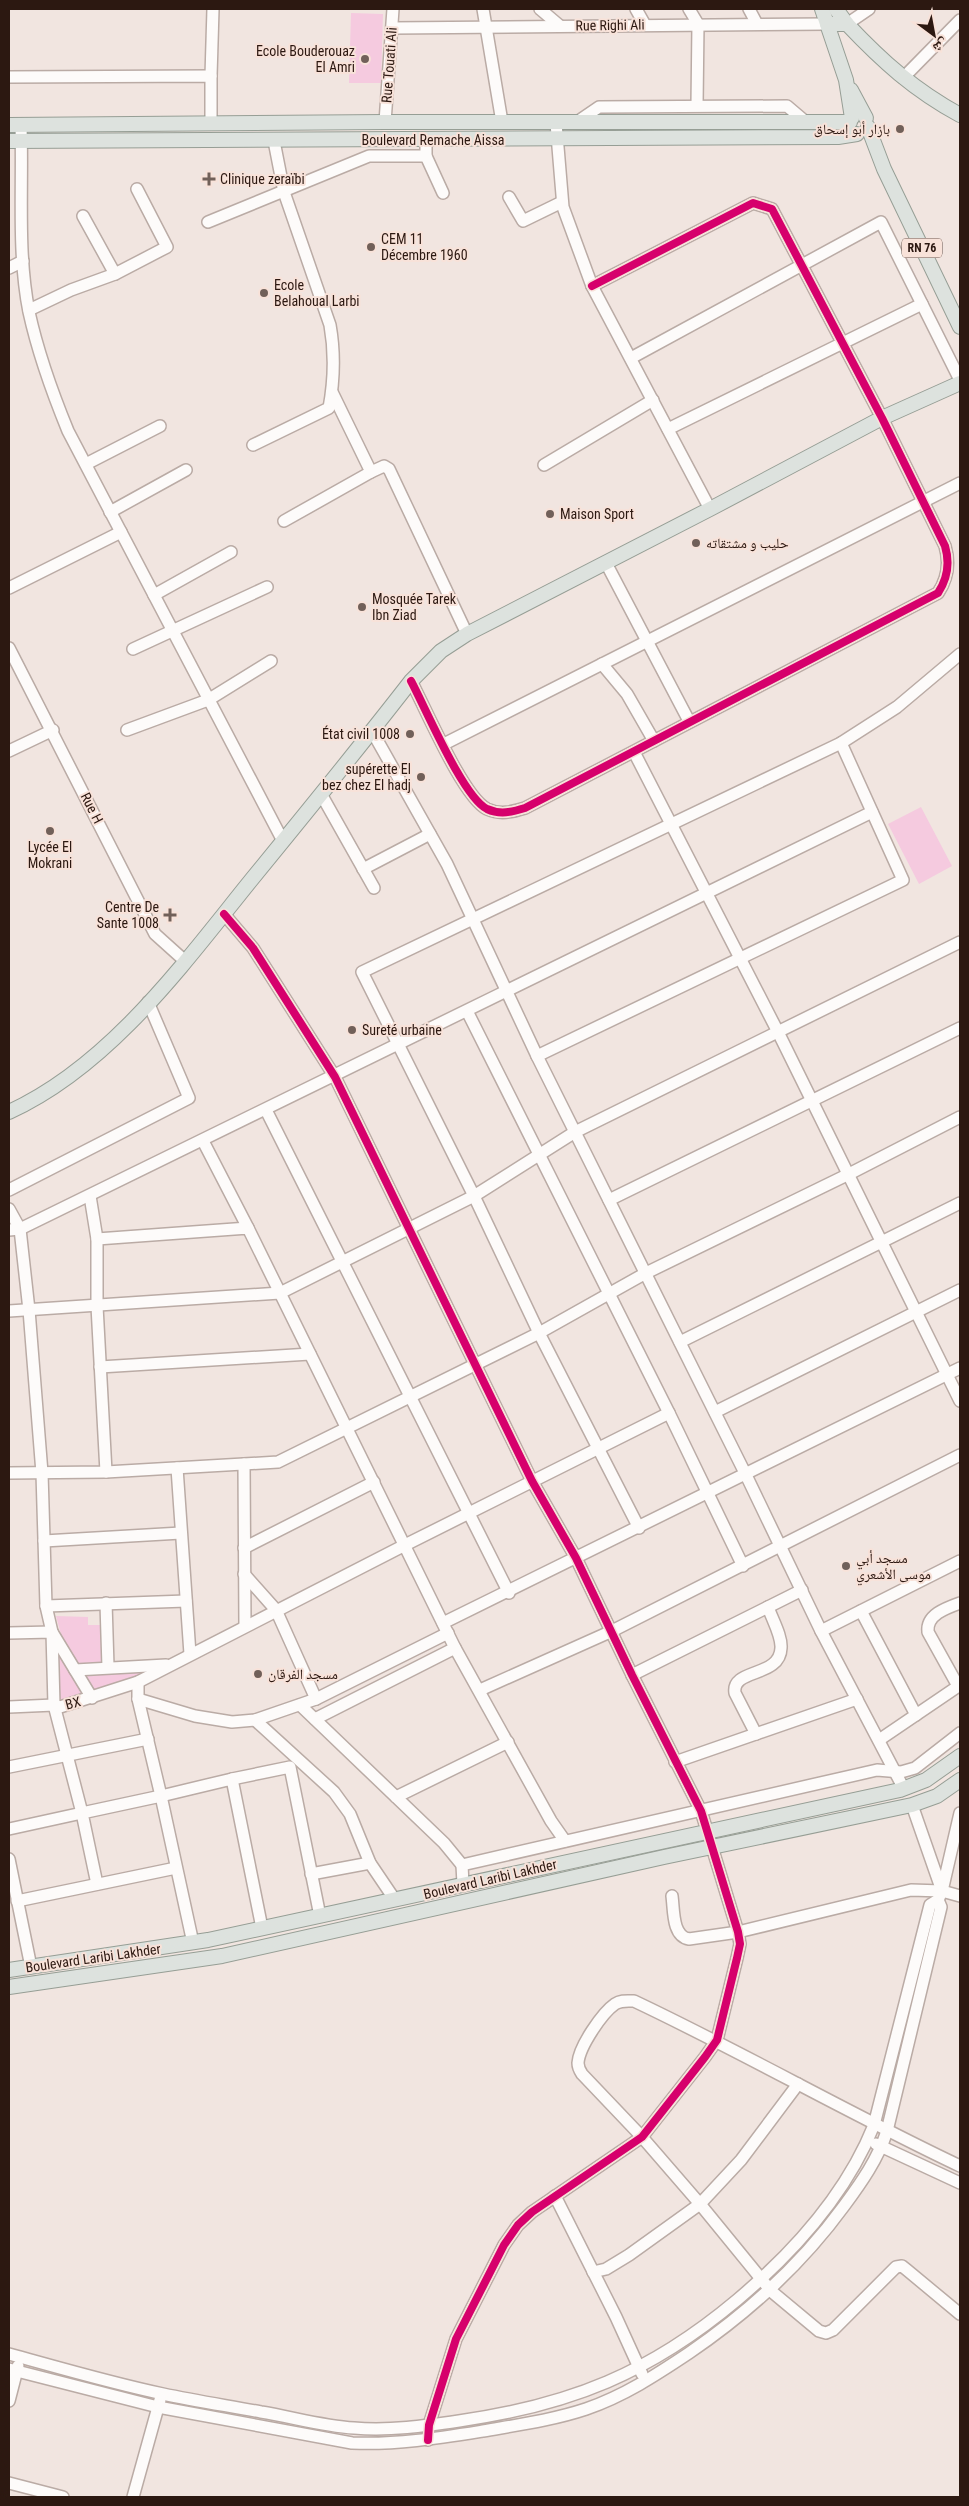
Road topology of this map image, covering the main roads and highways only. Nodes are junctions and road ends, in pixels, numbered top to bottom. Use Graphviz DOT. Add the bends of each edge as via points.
graph roads {
  1 [pos="822,9"];
  2 [pos="836,9"];
  3 [pos="827,24"];
  4 [pos="847,24"];
  5 [pos="958,110"];
  6 [pos="15,125"];
  7 [pos="859,126"];
  8 [pos="15,141"];
  9 [pos="960,327"];
  10 [pos="960,381"];
  11 [pos="9,1112"];
  12 [pos="960,1756"];
  13 [pos="960,1780"];
  14 [pos="9,1970"];
  15 [pos="9,1987"];
  1 -- 3 [label="main road, RN 76"];
  2 -- 4 [label="main road"];
  3 -- 4 [label="main road"];
  3 -- 7 [label="main road, RN 76"];
  4 -- 5 [label="main road" via="903,78"];
  6 -- 7 [label="main road, Boulevard Remache Aissa" via="577,122"];
  7 -- 8 [label="main road, Boulevard Remache Aissa" via="838,137"];
  7 -- 9 [label="main road, RN 76" via="884,169"];
  10 -- 11 [label="main road" via="882,418 440,651 412,681 185,961 111,1042 36,1100"];
  12 -- 14 [label="main road, Boulevard Laribi Lakhder" via="934,1776 904,1789 193,1943"];
  13 -- 15 [label="main road, Boulevard Laribi Lakhder" via="937,1796 912,1805 222,1956"];
}
